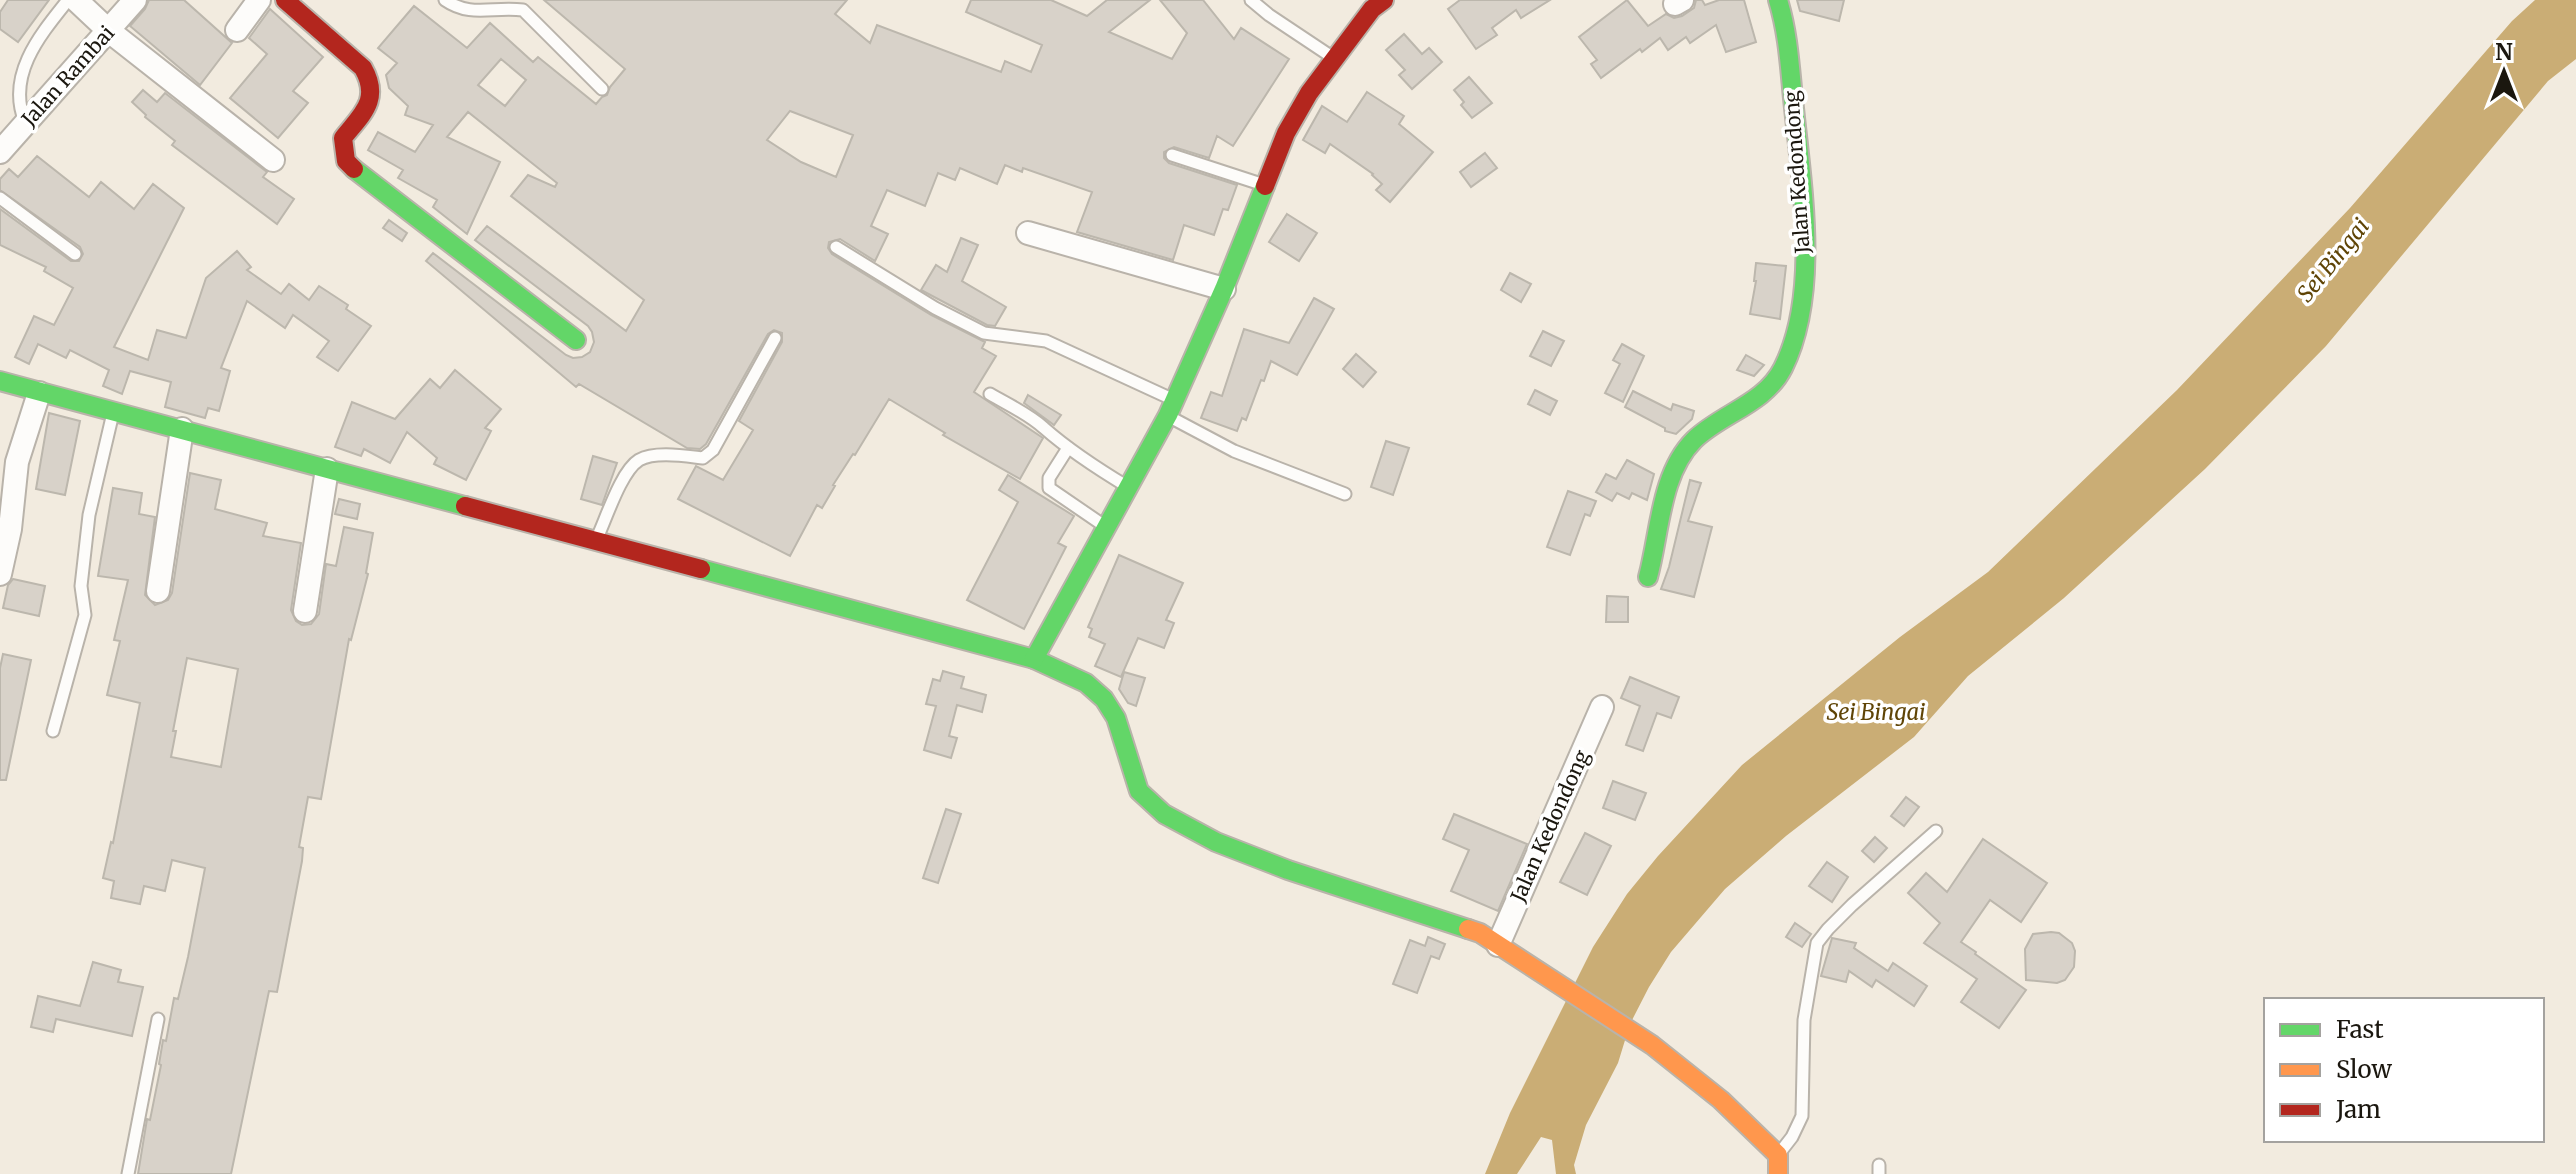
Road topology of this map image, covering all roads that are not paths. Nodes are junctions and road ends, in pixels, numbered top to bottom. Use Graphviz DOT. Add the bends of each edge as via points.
graph roads {
  1 [pos="68,0"];
  2 [pos="76,0"];
  3 [pos="135,0"];
  4 [pos="259,0"];
  5 [pos="285,0"];
  6 [pos="445,0"];
  7 [pos="1251,0"];
  8 [pos="1384,0"];
  9 [pos="1778,0"];
  10 [pos="237,30"];
  11 [pos="109,31"];
  12 [pos="1336,59"];
  13 [pos="602,89"];
  14 [pos="25,122"];
  15 [pos="0,152"];
  16 [pos="1172,155"];
  17 [pos="273,160"];
  18 [pos="1264,185"];
  19 [pos="0,198"];
  20 [pos="1028,233"];
  21 [pos="836,247"];
  22 [pos="75,254"];
  23 [pos="1224,289"];
  24 [pos="775,338"];
  25 [pos="576,340"];
  26 [pos="1,385"];
  27 [pos="39,393"];
  28 [pos="990,394"];
  29 [pos="1171,408"];
  30 [pos="113,413"];
  31 [pos="182,429"];
  32 [pos="1068,448"];
  33 [pos="327,469"];
  34 [pos="1129,487"];
  35 [pos="1345,494"];
  36 [pos="1107,527"];
  37 [pos="596,543"];
  38 [pos="0,574"];
  39 [pos="1648,577"];
  40 [pos="158,591"];
  41 [pos="305,611"];
  42 [pos="1034,659"];
  43 [pos="1602,707"];
  44 [pos="53,731"];
  45 [pos="1936,831"];
  46 [pos="1508,951"];
  47 [pos="158,1019"];
  48 [pos="1778,1164"];
  49 [pos="128,1174"];
  1 -- 14 [label="lane" via="23,69 18,92"];
  2 -- 11 [label="street"];
  3 -- 11 [label="street, Jalan Rambai"];
  4 -- 10 [label="street"];
  5 -- 25 [label="street" via="372,80 372,99 343,138 346,161"];
  6 -- 13 [label="lane" via="476,12 523,10"];
  7 -- 12 [label="lane"];
  8 -- 12 [label="street"];
  9 -- 39 [label="street, Jalan Kedondong" via="1804,222 1793,339 1783,369 1769,388 1684,453 1672,478"];
  11 -- 14 [label="street, Jalan Rambai"];
  11 -- 17 [label="street"];
  12 -- 18 [label="street" via="1309,93"];
  14 -- 15 [label="street, Jalan Rambai"];
  16 -- 18 [label="lane"];
  18 -- 23 [label="street"];
  19 -- 22 [label="lane"];
  20 -- 23 [label="street"];
  21 -- 29 [label="lane" via="984,333 1046,341"];
  23 -- 29 [label="street"];
  24 -- 37 [label="lane" via="713,450 703,458 652,456 632,466"];
  26 -- 27 [label="street"];
  27 -- 30 [label="street"];
  27 -- 38 [label="street" via="17,462"];
  28 -- 32 [label="lane"];
  29 -- 34 [label="street"];
  29 -- 35 [label="lane" via="1234,451"];
  30 -- 31 [label="street"];
  30 -- 44 [label="lane" via="89,515 81,586 85,615"];
  31 -- 33 [label="street"];
  31 -- 40 [label="street"];
  32 -- 34 [label="lane"];
  32 -- 36 [label="lane" via="1049,478 1049,488"];
  33 -- 37 [label="street"];
  33 -- 41 [label="street"];
  34 -- 36 [label="street"];
  36 -- 42 [label="street"];
  37 -- 42 [label="street"];
  42 -- 46 [label="street" via="1086,683 1104,699 1116,718 1139,791 1164,814 1216,842 1480,933"];
  43 -- 46 [label="street, Jalan Kedondong"];
  45 -- 48 [label="lane" via="1817,943 1804,1020 1802,1116"];
  46 -- 48 [label="street" via="1652,1045 1721,1100"];
  47 -- 49 [label="lane"];
}
